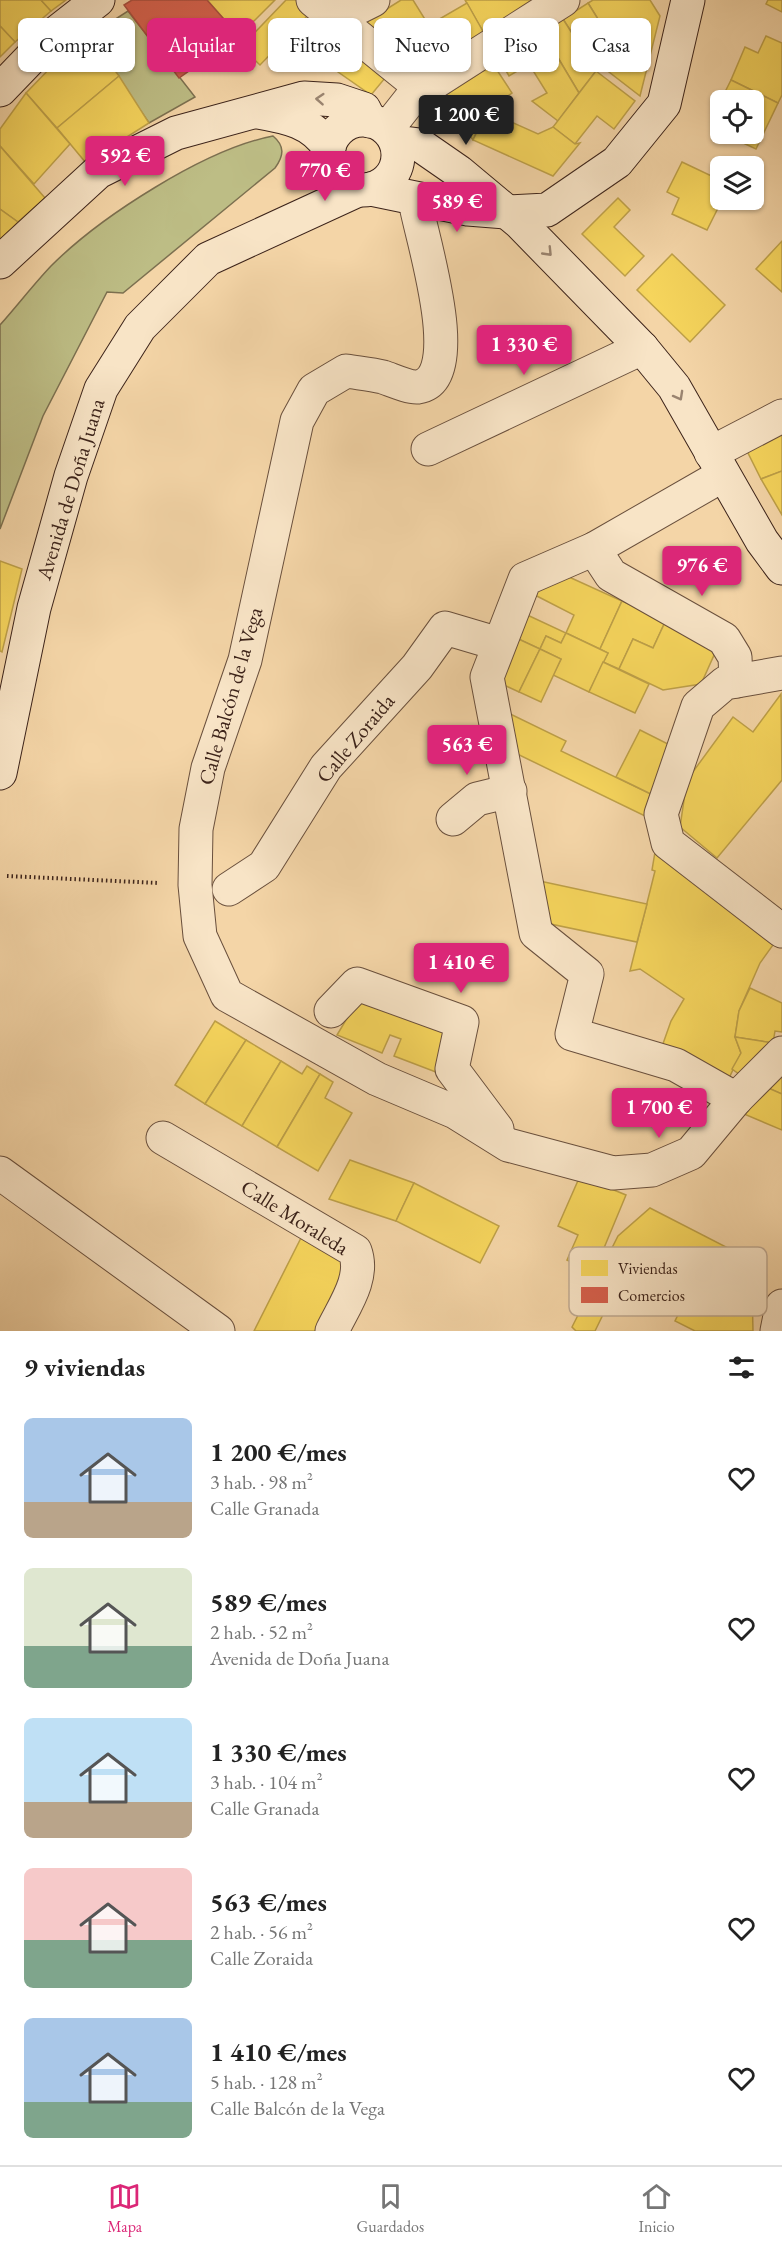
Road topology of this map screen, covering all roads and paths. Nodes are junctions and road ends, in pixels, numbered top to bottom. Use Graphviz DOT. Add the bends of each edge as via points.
graph roads {
  1 [pos="98,0"];
  2 [pos="373,0"];
  3 [pos="563,0"];
  4 [pos="688,0"];
  5 [pos="325,9"];
  6 [pos="0,90"];
  7 [pos="423,90"];
  8 [pos="250,111"];
  9 [pos="384,130"];
  10 [pos="330,158"];
  11 [pos="365,189"];
  12 [pos="415,200"];
  13 [pos="506,212"];
  14 [pos="290,221"];
  15 [pos="0,262"];
  16 [pos="642,348"];
  17 [pos="782,416"];
  18 [pos="428,449"];
  19 [pos="717,464"];
  20 [pos="594,549"];
  21 [pos="782,568"];
  22 [pos="500,644"];
  23 [pos="782,673"];
  24 [pos="736,681"];
  25 [pos="0,773"];
  26 [pos="510,791"];
  27 [pos="453,819"];
  28 [pos="7,876"];
  29 [pos="195,885"];
  30 [pos="229,889"];
  31 [pos="782,931"];
  32 [pos="331,1011"];
  33 [pos="782,1053"];
  34 [pos="736,1099"];
  35 [pos="163,1138"];
  36 [pos="508,1145"];
  37 [pos="0,1173"];
  38 [pos="782,1306"];
  39 [pos="218,1331"];
  40 [pos="332,1331"];
  41 [pos="777,1331"];
  1 -- 6 [label="street" via="52,36"];
  2 -- 5 [label="street"];
  3 -- 7 [label="street"];
  4 -- 13 [label="street" via="664,104 617,162 547,210"];
  5 -- 7 [label="street"];
  7 -- 9 [label="street"];
  9 -- 8 [label="street, one-way" via="364,109 337,100 304,98"];
  8 -- 10 [label="street" via="292,118 321,135"];
  8 -- 15 [label="street" via="176,133 98,172"];
  9 -- 10 [label="street" via="359,120 340,129"];
  9 -- 11 [label="street" via="397,166 382,185"];
  9 -- 13 [label="street" via="420,145"];
  10 -- 11 [label="street" via="341,182"];
  10 -- 14 [label="street, Avenida de Doña Juana"];
  11 -- 12 [label="street"];
  11 -- 14 [label="street, Avenida de Doña Juana"];
  12 -- 13 [label="street"];
  12 -- 29 [label="street, Calle Balcón de la Vega" via="439,304 442,337 437,368 430,380 418,387 346,371 314,390 297,421 245,660 208,768 196,829"];
  13 -- 16 [label="street, one-way"];
  14 -- 25 [label="street, Avenida de Doña Juana" via="208,260 140,327 101,388 71,476 34,608"];
  16 -- 18 [label="street"];
  16 -- 19 [label="street, one-way" via="674,387"];
  17 -- 19 [label="street"];
  19 -- 20 [label="street"];
  19 -- 21 [label="street"];
  20 -- 22 [label="street" via="525,579"];
  20 -- 24 [label="street" via="612,575 724,639 735,657"];
  22 -- 26 [label="street" via="487,677"];
  22 -- 30 [label="street, Calle Zoraida" via="445,628 417,668 326,767 264,866"];
  23 -- 24 [label="street"];
  24 -- 31 [label="street" via="724,683 698,706 661,814 668,843"];
  26 -- 27 [label="street" via="477,799"];
  26 -- 34 [label="street" via="536,933 587,974 572,1034 676,1065"];
  28 -- 29 [label="path"];
  29 -- 36 [label="street, Calle Balcón de la Vega" via="200,936 227,995 377,1079 454,1112"];
  32 -- 36 [label="street" via="357,984 462,1022 452,1070"];
  33 -- 34 [label="street, Calle Balcón de la Vega"];
  34 -- 36 [label="street, Calle Balcón de la Vega" via="691,1153 652,1170 613,1173"];
  35 -- 40 [label="street, Calle Moraleda" via="355,1251 359,1275"];
  37 -- 39 [label="street"];
  38 -- 41 [label="street"];
}
